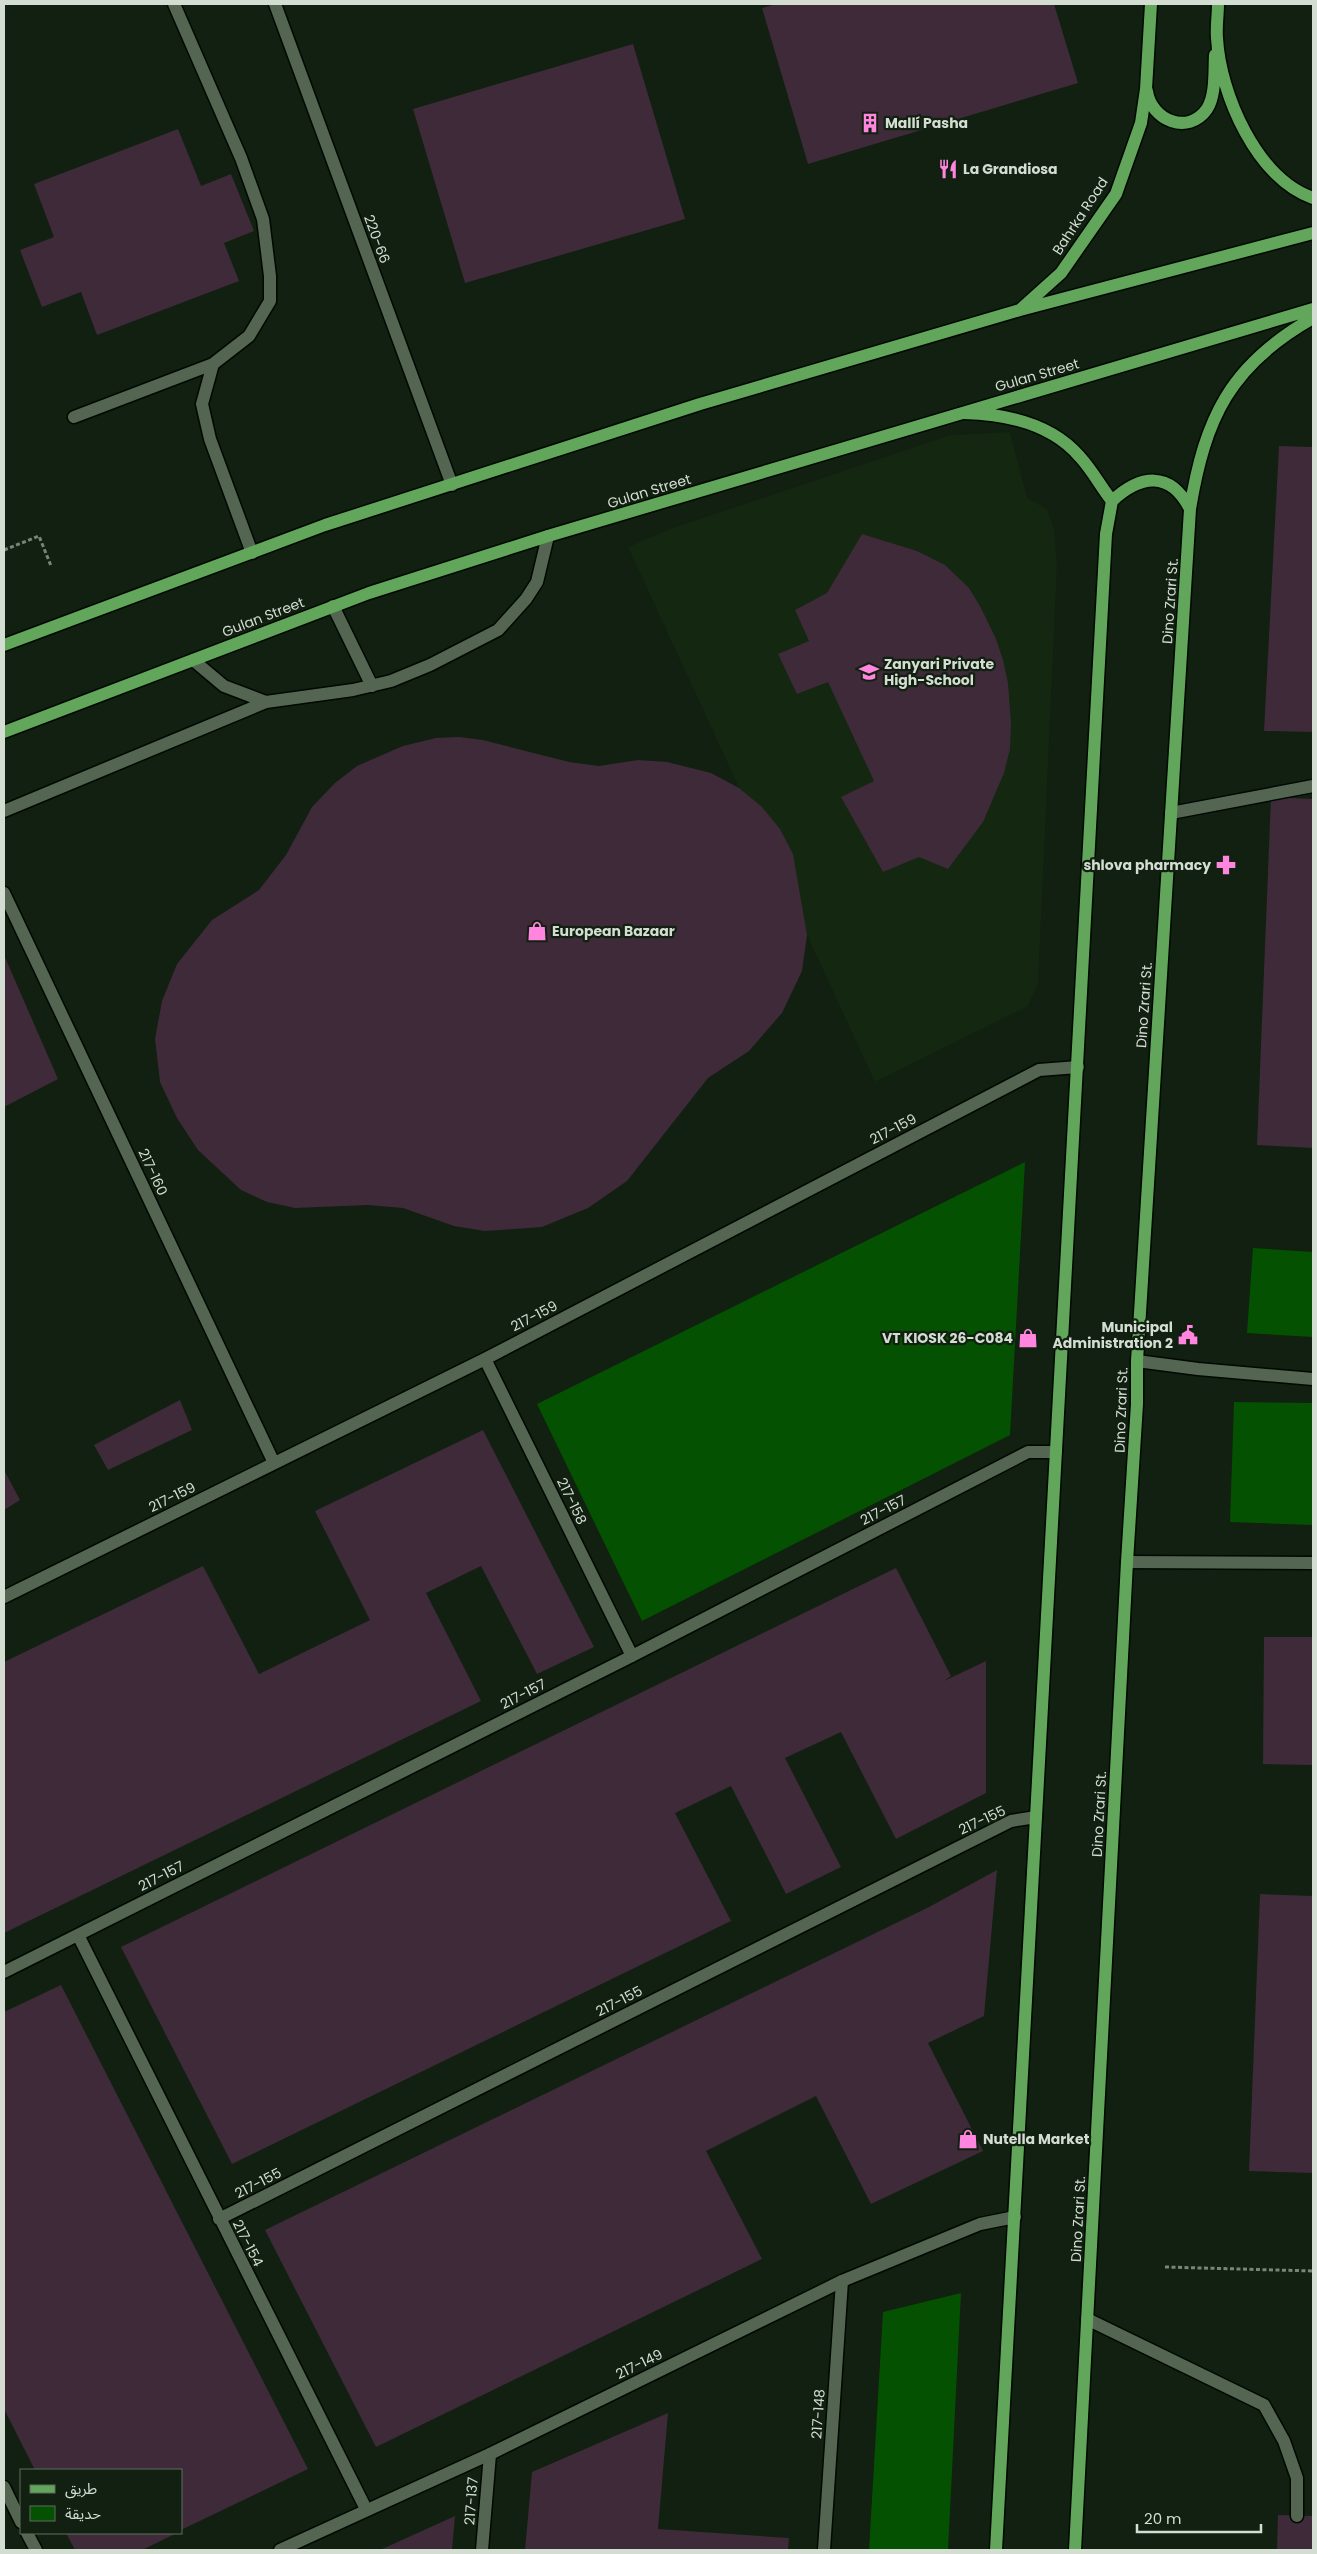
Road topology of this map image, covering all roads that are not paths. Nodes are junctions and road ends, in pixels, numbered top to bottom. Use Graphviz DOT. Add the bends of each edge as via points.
graph roads {
  1 [pos="174,4"];
  2 [pos="275,4"];
  3 [pos="1151,4"];
  4 [pos="1218,4"];
  5 [pos="1216,38"];
  6 [pos="1146,89"];
  7 [pos="1313,198"];
  8 [pos="1313,233"];
  9 [pos="1313,309"];
  10 [pos="1020,310"];
  11 [pos="1313,318"];
  12 [pos="213,364"];
  13 [pos="964,412"];
  14 [pos="74,417"];
  15 [pos="452,485"];
  16 [pos="1112,501"];
  17 [pos="1190,509"];
  18 [pos="548,536"];
  19 [pos="252,553"];
  20 [pos="333,606"];
  21 [pos="4,645"];
  22 [pos="193,660"];
  23 [pos="372,686"];
  24 [pos="266,702"];
  25 [pos="4,732"];
  26 [pos="1313,786"];
  27 [pos="4,811"];
  28 [pos="1171,813"];
  29 [pos="4,893"];
  30 [pos="1078,1067"];
  31 [pos="485,1359"];
  32 [pos="1137,1361"];
  33 [pos="1313,1379"];
  34 [pos="1056,1452"];
  35 [pos="274,1463"];
  36 [pos="1127,1562"];
  37 [pos="1313,1563"];
  38 [pos="4,1598"];
  39 [pos="632,1656"];
  40 [pos="1036,1817"];
  41 [pos="78,1935"];
  42 [pos="4,1972"];
  43 [pos="1015,2217"];
  44 [pos="219,2219"];
  45 [pos="842,2280"];
  46 [pos="1087,2319"];
  47 [pos="490,2454"];
  48 [pos="4,2487"];
  49 [pos="366,2509"];
  50 [pos="1297,2516"];
  51 [pos="20,2520"];
  52 [pos="28,2534"];
  53 [pos="36,2550"];
  54 [pos="280,2550"];
  55 [pos="482,2550"];
  56 [pos="824,2550"];
  57 [pos="996,2550"];
  58 [pos="1075,2550"];
  1 -- 12 [label="street" via="241,158 263,219 270,276 270,301 249,336"];
  2 -- 15 [label="street, 220-66"];
  3 -- 6 [label="main road, Bahrka Road"];
  4 -- 5 [label="main road"];
  5 -- 6 [label="main road" via="1212,98 1200,116 1181,123 1170,122 1153,110"];
  5 -- 7 [label="main road" via="1223,72 1245,132 1269,170 1287,185"];
  6 -- 10 [label="main road, Bahrka Road" via="1141,122 1116,194 1061,273"];
  8 -- 10 [label="main road"];
  9 -- 13 [label="main road, Gulan Street"];
  10 -- 15 [label="main road" via="700,404"];
  11 -- 17 [label="main road, Dino Zrari St." via="1267,349 1229,391 1207,434"];
  12 -- 14 [label="street"];
  12 -- 19 [label="street" via="202,404 210,439"];
  13 -- 16 [label="main road" via="992,413 1023,421 1053,434 1080,456"];
  13 -- 18 [label="main road, Gulan Street"];
  15 -- 19 [label="main road" via="326,525"];
  16 -- 17 [label="main road" via="1135,483 1162,481 1184,497"];
  16 -- 30 [label="main road" via="1106,534"];
  17 -- 28 [label="main road, Dino Zrari St."];
  18 -- 20 [label="main road, Gulan Street"];
  18 -- 23 [label="street" via="537,582 526,600 498,630 430,666"];
  19 -- 21 [label="main road"];
  20 -- 22 [label="main road, Gulan Street"];
  20 -- 23 [label="street"];
  22 -- 24 [label="street" via="224,686"];
  22 -- 25 [label="main road, Gulan Street"];
  23 -- 24 [label="street"];
  24 -- 27 [label="street"];
  26 -- 28 [label="street"];
  28 -- 32 [label="main road, Dino Zrari St."];
  29 -- 35 [label="street, 217-160"];
  30 -- 31 [label="street, 217-159" via="1039,1070"];
  30 -- 34 [label="main road"];
  31 -- 35 [label="street, 217-159"];
  31 -- 39 [label="street, 217-158"];
  32 -- 33 [label="street"];
  32 -- 36 [label="main road, Dino Zrari St."];
  34 -- 39 [label="street, 217-157" via="1028,1452"];
  34 -- 40 [label="main road"];
  35 -- 38 [label="street, 217-159"];
  36 -- 37 [label="street"];
  36 -- 46 [label="main road, Dino Zrari St."];
  39 -- 41 [label="street, 217-157"];
  40 -- 43 [label="main road"];
  40 -- 44 [label="street, 217-155" via="1011,1822"];
  41 -- 42 [label="street, 217-157"];
  41 -- 44 [label="street, 217-154"];
  43 -- 45 [label="street, 217-149" via="980,2224"];
  43 -- 57 [label="main road"];
  44 -- 49 [label="street, 217-154"];
  45 -- 47 [label="street, 217-149"];
  45 -- 56 [label="street, 217-148"];
  46 -- 50 [label="street" via="1264,2405 1284,2441 1297,2478"];
  46 -- 58 [label="main road, Dino Zrari St."];
  47 -- 49 [label="street, 217-149"];
  47 -- 55 [label="street, 217-137"];
  48 -- 51 [label="street"];
  49 -- 54 [label="street, 217-149"];
  52 -- 53 [label="street"];
}
